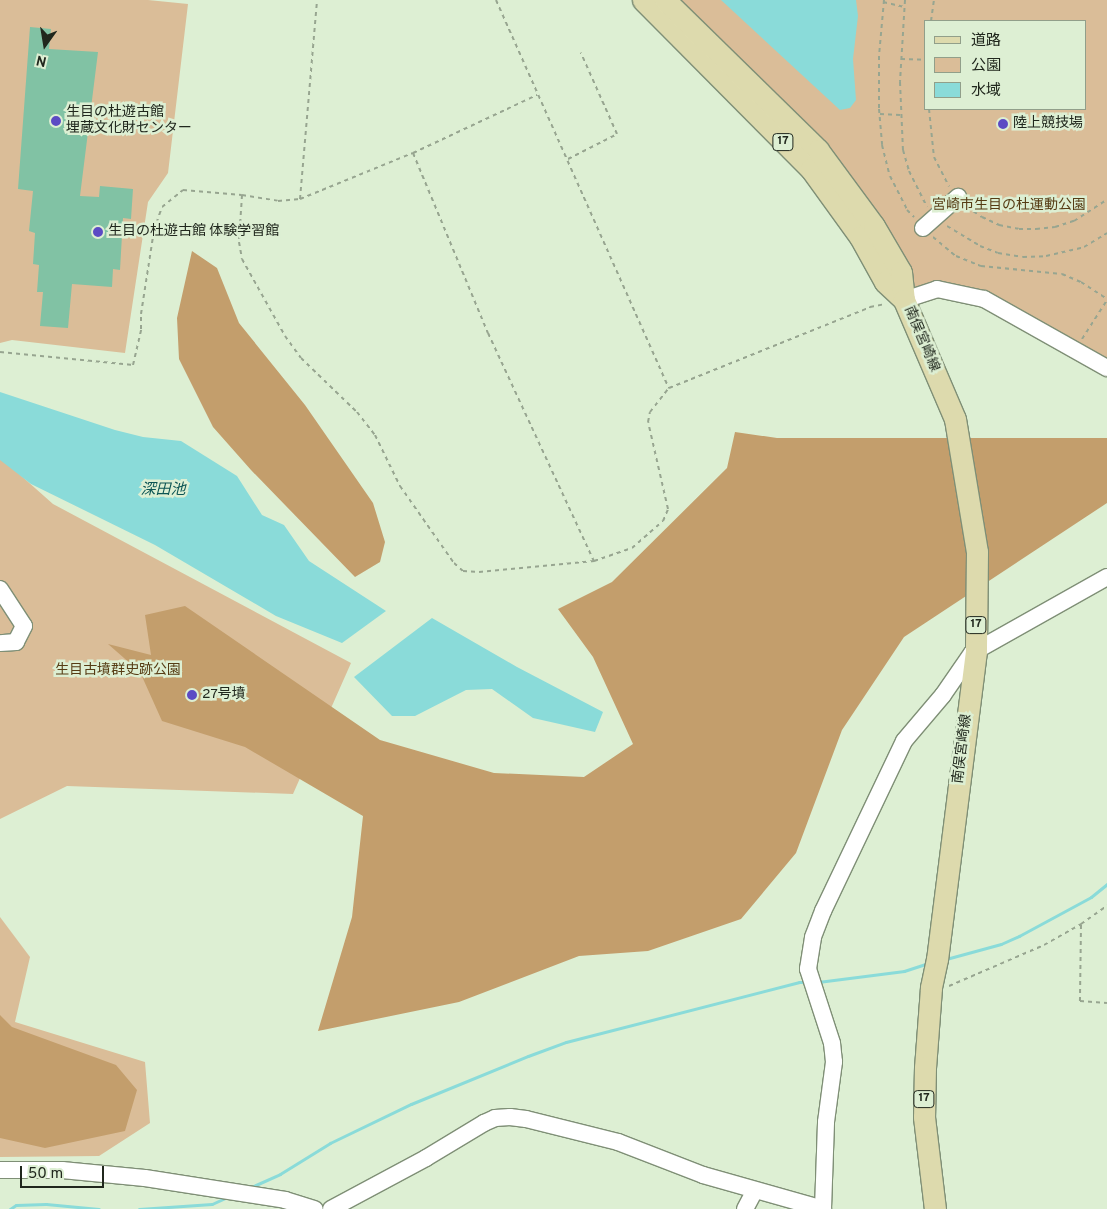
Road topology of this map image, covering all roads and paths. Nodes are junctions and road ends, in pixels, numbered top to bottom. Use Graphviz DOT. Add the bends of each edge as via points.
graph roads {
  1 [pos="317,0"];
  2 [pos="496,0"];
  3 [pos="643,0"];
  4 [pos="665,0"];
  5 [pos="905,0"];
  6 [pos="934,0"];
  7 [pos="884,1"];
  8 [pos="904,7"];
  9 [pos="931,20"];
  10 [pos="581,54"];
  11 [pos="901,59"];
  12 [pos="924,60"];
  13 [pos="537,95"];
  14 [pos="929,110"];
  15 [pos="880,114"];
  16 [pos="900,116"];
  17 [pos="413,152"];
  18 [pos="567,160"];
  19 [pos="242,195"];
  20 [pos="958,197"];
  21 [pos="300,199"];
  22 [pos="1105,201"];
  23 [pos="936,216"];
  24 [pos="923,228"];
  25 [pos="1107,234"];
  26 [pos="904,300"];
  27 [pos="1107,300"];
  28 [pos="1081,341"];
  29 [pos="0,352"];
  30 [pos="1107,368"];
  31 [pos="669,388"];
  32 [pos="594,561"];
  33 [pos="1107,577"];
  34 [pos="0,590"];
  35 [pos="0,643"];
  36 [pos="976,651"];
  37 [pos="1107,906"];
  38 [pos="1082,924"];
  39 [pos="931,991"];
  40 [pos="1107,1002"];
  41 [pos="0,1170"];
  42 [pos="755,1190"];
  43 [pos="284,1205"];
  44 [pos="315,1209"];
  45 [pos="331,1209"];
  46 [pos="745,1209"];
  47 [pos="823,1209"];
  48 [pos="935,1209"];
  1 -- 21 [label="path"];
  2 -- 13 [label="path"];
  3 -- 26 [label="main road, 南俣宮崎線 / 17" via="810,170 860,238 885,282"];
  4 -- 26 [label="main road, 南俣宮崎線 / 17" via="818,150 874,226 901,272"];
  5 -- 8 [label="path"];
  6 -- 9 [label="path"];
  7 -- 8 [label="path"];
  7 -- 15 [label="path" via="879,56"];
  8 -- 11 [label="path"];
  10 -- 18 [label="path" via="616,134"];
  11 -- 12 [label="path"];
  11 -- 16 [label="path"];
  13 -- 17 [label="path"];
  13 -- 18 [label="path"];
  14 -- 20 [label="path" via="934,157 942,176"];
  15 -- 16 [label="path"];
  15 -- 24 [label="path" via="882,145 890,176 907,210"];
  16 -- 23 [label="path" via="903,150 909,171 918,192"];
  17 -- 21 [label="path"];
  17 -- 32 [label="path" via="518,400"];
  18 -- 31 [label="path"];
  19 -- 21 [label="path" via="278,201"];
  19 -- 29 [label="path" via="183,190 162,207 154,230 133,365"];
  19 -- 32 [label="path" via="239,242 242,259 285,336 301,358 376,435 400,486 454,563 463,571 480,572"];
  20 -- 22 [label="path" via="982,217 1019,229 1056,227 1074,221"];
  20 -- 23 [label="street"];
  23 -- 24 [label="street"];
  23 -- 25 [label="path" via="962,237 980,246 1022,257 1078,249"];
  24 -- 27 [label="path" via="956,256 981,266 1062,274"];
  26 -- 30 [label="street" via="937,289 984,300"];
  26 -- 31 [label="path" via="870,307"];
  26 -- 36 [label="main road, 南俣宮崎線 / 17" via="955,419 977,552"];
  27 -- 28 [label="path"];
  31 -- 32 [label="path" via="650,412 648,422 668,509 666,515 632,548"];
  33 -- 36 [label="street"];
  34 -- 35 [label="street" via="24,626 16,642"];
  36 -- 39 [label="main road, 南俣宮崎線 / 17"];
  36 -- 47 [label="street" via="904,741 813,937 808,969 832,1043 834,1062 826,1122"];
  37 -- 38 [label="path"];
  38 -- 39 [label="path" via="1044,945"];
  38 -- 40 [label="path" via="1080,1001"];
  39 -- 48 [label="main road, 南俣宮崎線 / 17" via="924,1117"];
  41 -- 43 [label="street" via="105,1173 188,1183"];
  42 -- 45 [label="street" via="703,1175 618,1142 510,1117 484,1123"];
  42 -- 46 [label="street"];
  42 -- 47 [label="street"];
  43 -- 44 [label="street"];
}
